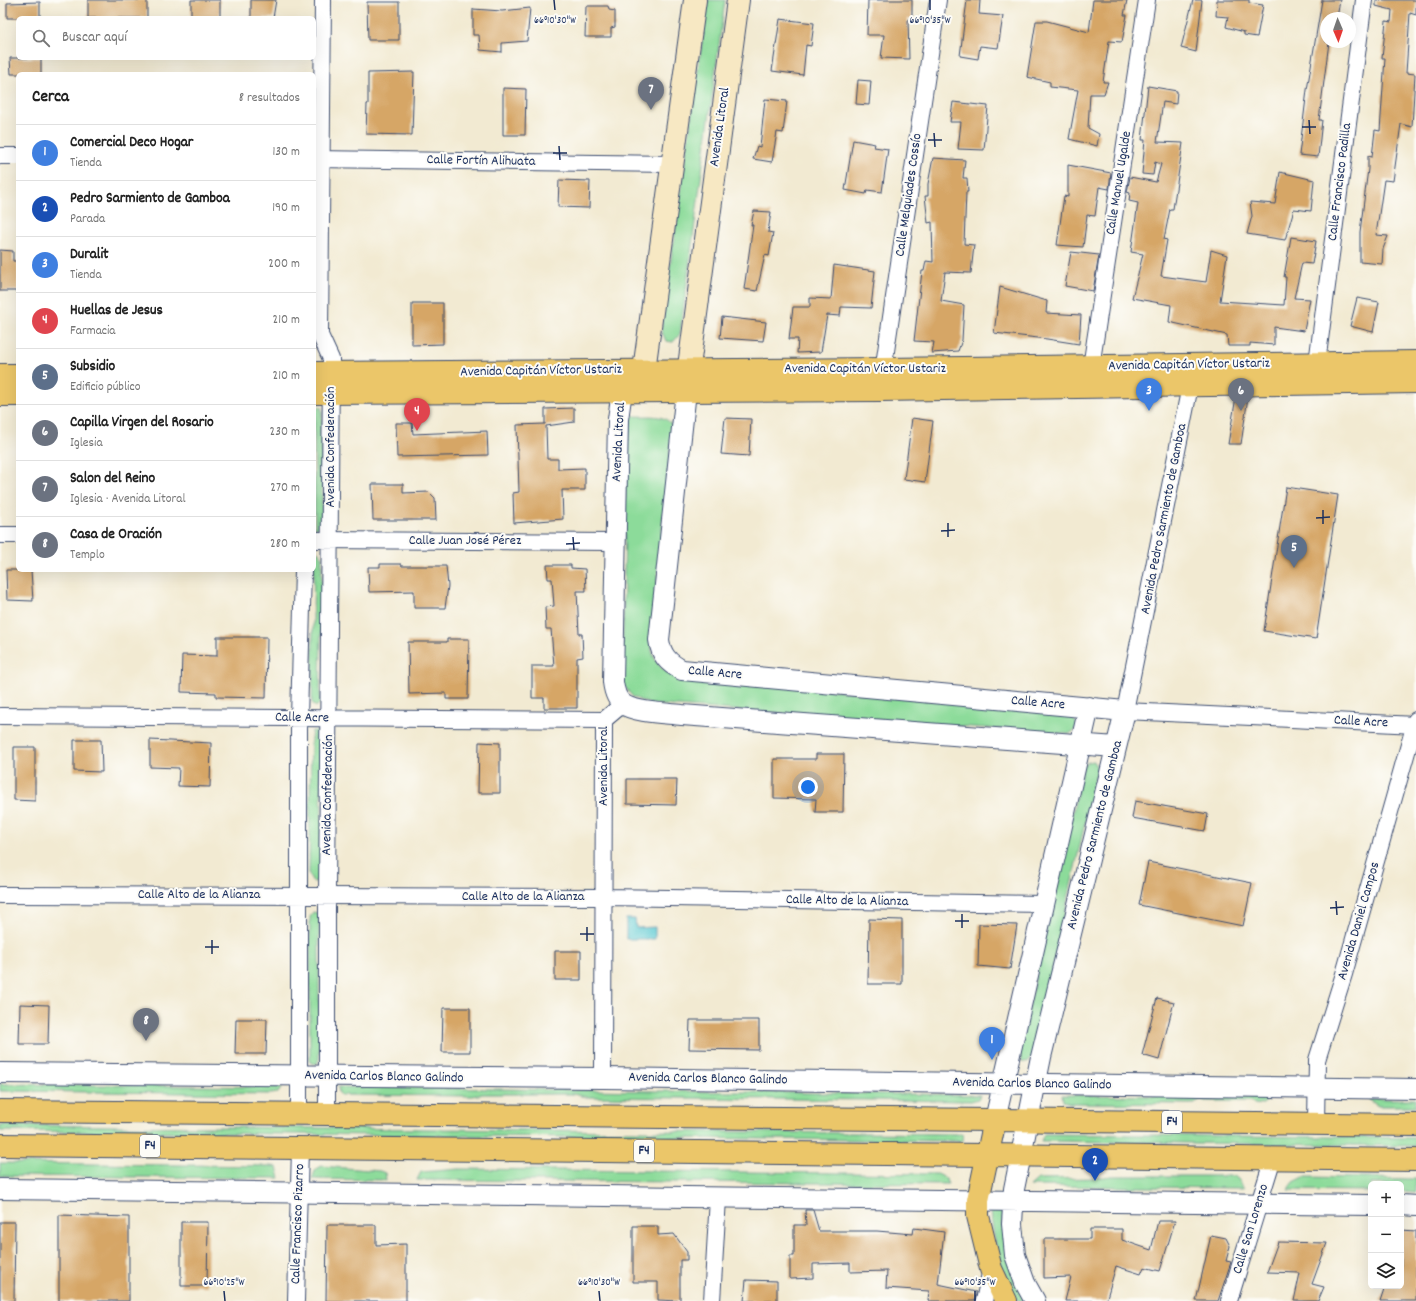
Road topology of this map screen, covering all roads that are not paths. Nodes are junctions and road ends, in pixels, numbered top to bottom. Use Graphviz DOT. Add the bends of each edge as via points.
graph roads {
  1 [pos="323,0"];
  2 [pos="695,0"];
  3 [pos="738,0"];
  4 [pos="938,0"];
  5 [pos="1147,0"];
  6 [pos="1364,0"];
  7 [pos="0,156"];
  8 [pos="16,156"];
  9 [pos="318,159"];
  10 [pos="672,164"];
  11 [pos="317,339"];
  12 [pos="1416,362"];
  13 [pos="1317,363"];
  14 [pos="1091,367"];
  15 [pos="689,369"];
  16 [pos="883,369"];
  17 [pos="0,375"];
  18 [pos="16,375"];
  19 [pos="1192,376"];
  20 [pos="630,377"];
  21 [pos="1416,382"];
  22 [pos="322,383"];
  23 [pos="880,390"];
  24 [pos="686,391"];
  25 [pos="0,395"];
  26 [pos="16,395"];
  27 [pos="0,535"];
  28 [pos="16,535"];
  29 [pos="316,540"];
  30 [pos="331,540"];
  31 [pos="616,542"];
  32 [pos="303,572"];
  33 [pos="665,658"];
  34 [pos="623,704"];
  35 [pos="1089,707"];
  36 [pos="1125,711"];
  37 [pos="0,716"];
  38 [pos="299,718"];
  39 [pos="329,718"];
  40 [pos="604,720"];
  41 [pos="1415,723"];
  42 [pos="1080,745"];
  43 [pos="1116,747"];
  44 [pos="0,895"];
  45 [pos="298,895"];
  46 [pos="327,896"];
  47 [pos="604,897"];
  48 [pos="1045,904"];
  49 [pos="0,1073"];
  50 [pos="299,1076"];
  51 [pos="328,1077"];
  52 [pos="603,1078"];
  53 [pos="1003,1083"];
  54 [pos="1036,1083"];
  55 [pos="1317,1088"];
  56 [pos="1416,1089"];
  57 [pos="0,1111"];
  58 [pos="299,1113"];
  59 [pos="327,1113"];
  60 [pos="995,1120"];
  61 [pos="1028,1120"];
  62 [pos="1316,1124"];
  63 [pos="1416,1125"];
  64 [pos="0,1145"];
  65 [pos="300,1148"];
  66 [pos="987,1155"];
  67 [pos="1021,1155"];
  68 [pos="1273,1158"];
  69 [pos="1416,1160"];
  70 [pos="0,1189"];
  71 [pos="299,1194"];
  72 [pos="718,1198"];
  73 [pos="978,1200"];
  74 [pos="1013,1201"];
  75 [pos="1259,1203"];
  76 [pos="1368,1205"];
  77 [pos="1404,1205"];
  78 [pos="1416,1206"];
  79 [pos="991,1269"];
  80 [pos="296,1301"];
  81 [pos="712,1301"];
  82 [pos="984,1301"];
  83 [pos="1006,1301"];
  84 [pos="1035,1301"];
  85 [pos="1230,1301"];
  1 -- 9 [label="street, Avenida Confederación"];
  2 -- 10 [label="main road, Avenida Litoral"];
  3 -- 15 [label="main road, Avenida Litoral"];
  4 -- 16 [label="street, Calle Melquiades Cossío"];
  5 -- 14 [label="street, Calle Manuel Ugalde"];
  6 -- 13 [label="street, Calle Francisco Padilla"];
  7 -- 8 [label="street"];
  9 -- 10 [label="street, Calle Fortín Alihuata"];
  9 -- 11 [label="street, Avenida Confederación"];
  10 -- 20 [label="main road, Avenida Litoral"];
  11 -- 22 [label="street, Avenida Confederación" via="331,359"];
  12 -- 13 [label="main road, Avenida Capitán Víctor Ustariz"];
  13 -- 19 [label="main road, Avenida Capitán Víctor Ustariz"];
  14 -- 16 [label="main road, Avenida Capitán Víctor Ustariz"];
  14 -- 19 [label="main road, Avenida Capitán Víctor Ustariz"];
  15 -- 16 [label="main road, Avenida Capitán Víctor Ustariz"];
  15 -- 20 [label="main road, Avenida Capitán Víctor Ustariz"];
  15 -- 24 [label="main road, Avenida Litoral"];
  16 -- 23 [label="street, Calle Melquiades Cossío"];
  17 -- 18 [label="main road"];
  19 -- 21 [label="main road, Avenida Capitán Víctor Ustariz"];
  19 -- 23 [label="main road, Avenida Capitán Víctor Ustariz"];
  19 -- 36 [label="street, Avenida Pedro Sarmiento de Gamboa"];
  20 -- 22 [label="main road, Avenida Capitán Víctor Ustariz"];
  20 -- 24 [label="main road, Avenida Capitán Víctor Ustariz"];
  20 -- 31 [label="street, Avenida Litoral" via="618,419"];
  22 -- 30 [label="street, Avenida Confederación"];
  23 -- 24 [label="main road, Avenida Capitán Víctor Ustariz"];
  24 -- 33 [label="street, Avenida Litoral" via="659,640"];
  25 -- 26 [label="main road"];
  27 -- 28 [label="street"];
  29 -- 30 [label="street, Calle Juan José Pérez"];
  30 -- 31 [label="street, Calle Juan José Pérez"];
  30 -- 39 [label="street, Avenida Confederación"];
  31 -- 34 [label="street, Avenida Litoral" via="613,682 615,694"];
  32 -- 38 [label="street, Avenida Confederación"];
  33 -- 35 [label="street, Calle Acre" via="671,665 682,670"];
  34 -- 40 [label="street, Avenida Litoral"];
  34 -- 42 [label="street" via="638,710 682,715"];
  35 -- 36 [label="street, Calle Acre"];
  35 -- 42 [label="street"];
  36 -- 41 [label="street, Calle Acre"];
  36 -- 43 [label="street, Avenida Pedro Sarmiento de Gamboa"];
  37 -- 38 [label="street, Calle Acre"];
  38 -- 39 [label="street, Calle Acre"];
  38 -- 45 [label="street, Avenida Confederación"];
  39 -- 40 [label="street, Calle Acre"];
  39 -- 46 [label="street, Avenida Confederación"];
  40 -- 47 [label="street, Avenida Litoral"];
  41 -- 55 [label="street, Avenida Daniel Campos" via="1317,1060"];
  42 -- 43 [label="street"];
  42 -- 48 [label="street"];
  43 -- 54 [label="street, Avenida Pedro Sarmiento de Gamboa"];
  44 -- 45 [label="street, Calle Alto de la Alianza"];
  45 -- 46 [label="street, Calle Alto de la Alianza"];
  45 -- 50 [label="street, Avenida Confederación"];
  46 -- 47 [label="street, Calle Alto de la Alianza"];
  46 -- 51 [label="street, Avenida Confederación"];
  47 -- 48 [label="street, Calle Alto de la Alianza"];
  47 -- 52 [label="street, Avenida Litoral"];
  48 -- 53 [label="street"];
  49 -- 50 [label="street, Avenida Carlos Blanco Galindo"];
  50 -- 51 [label="street, Avenida Carlos Blanco Galindo"];
  50 -- 58 [label="street, Avenida Confederación"];
  51 -- 52 [label="street, Avenida Carlos Blanco Galindo"];
  51 -- 59 [label="street, Avenida Confederación"];
  52 -- 53 [label="street, Avenida Carlos Blanco Galindo"];
  53 -- 54 [label="street, Avenida Carlos Blanco Galindo"];
  53 -- 60 [label="street"];
  54 -- 55 [label="street, Avenida Carlos Blanco Galindo"];
  54 -- 61 [label="street, Avenida Pedro Sarmiento de Gamboa"];
  55 -- 56 [label="street, Avenida Carlos Blanco Galindo"];
  55 -- 62 [label="street, Avenida Daniel Campos"];
  57 -- 58 [label="main road, F4"];
  58 -- 59 [label="main road, F4"];
  59 -- 60 [label="main road, F4"];
  60 -- 61 [label="main road, F4"];
  60 -- 66 [label="main road"];
  61 -- 62 [label="main road, F4"];
  61 -- 67 [label="street, Avenida Pedro Sarmiento de Gamboa"];
  62 -- 63 [label="main road, F4"];
  64 -- 65 [label="main road, F4"];
  65 -- 66 [label="main road, F4"];
  65 -- 71 [label="street, Calle Francisco Pizarro"];
  66 -- 67 [label="main road, F4"];
  66 -- 73 [label="main road"];
  67 -- 68 [label="main road, F4"];
  67 -- 74 [label="street, Avenida Pedro Sarmiento de Gamboa"];
  68 -- 69 [label="main road, F4"];
  68 -- 75 [label="street, Calle San Lorenzo"];
  70 -- 71 [label="street"];
  71 -- 72 [label="street"];
  71 -- 80 [label="street, Calle Francisco Pizarro"];
  72 -- 73 [label="street"];
  72 -- 81 [label="street"];
  73 -- 74 [label="street"];
  73 -- 79 [label="main road" via="982,1234"];
  74 -- 75 [label="street"];
  74 -- 84 [label="street, Avenida Pedro Sarmiento de Gamboa" via="1015,1255"];
  75 -- 76 [label="street"];
  75 -- 85 [label="street, Calle San Lorenzo"];
  77 -- 78 [label="street"];
  79 -- 82 [label="street"];
  79 -- 83 [label="main road"];
}
